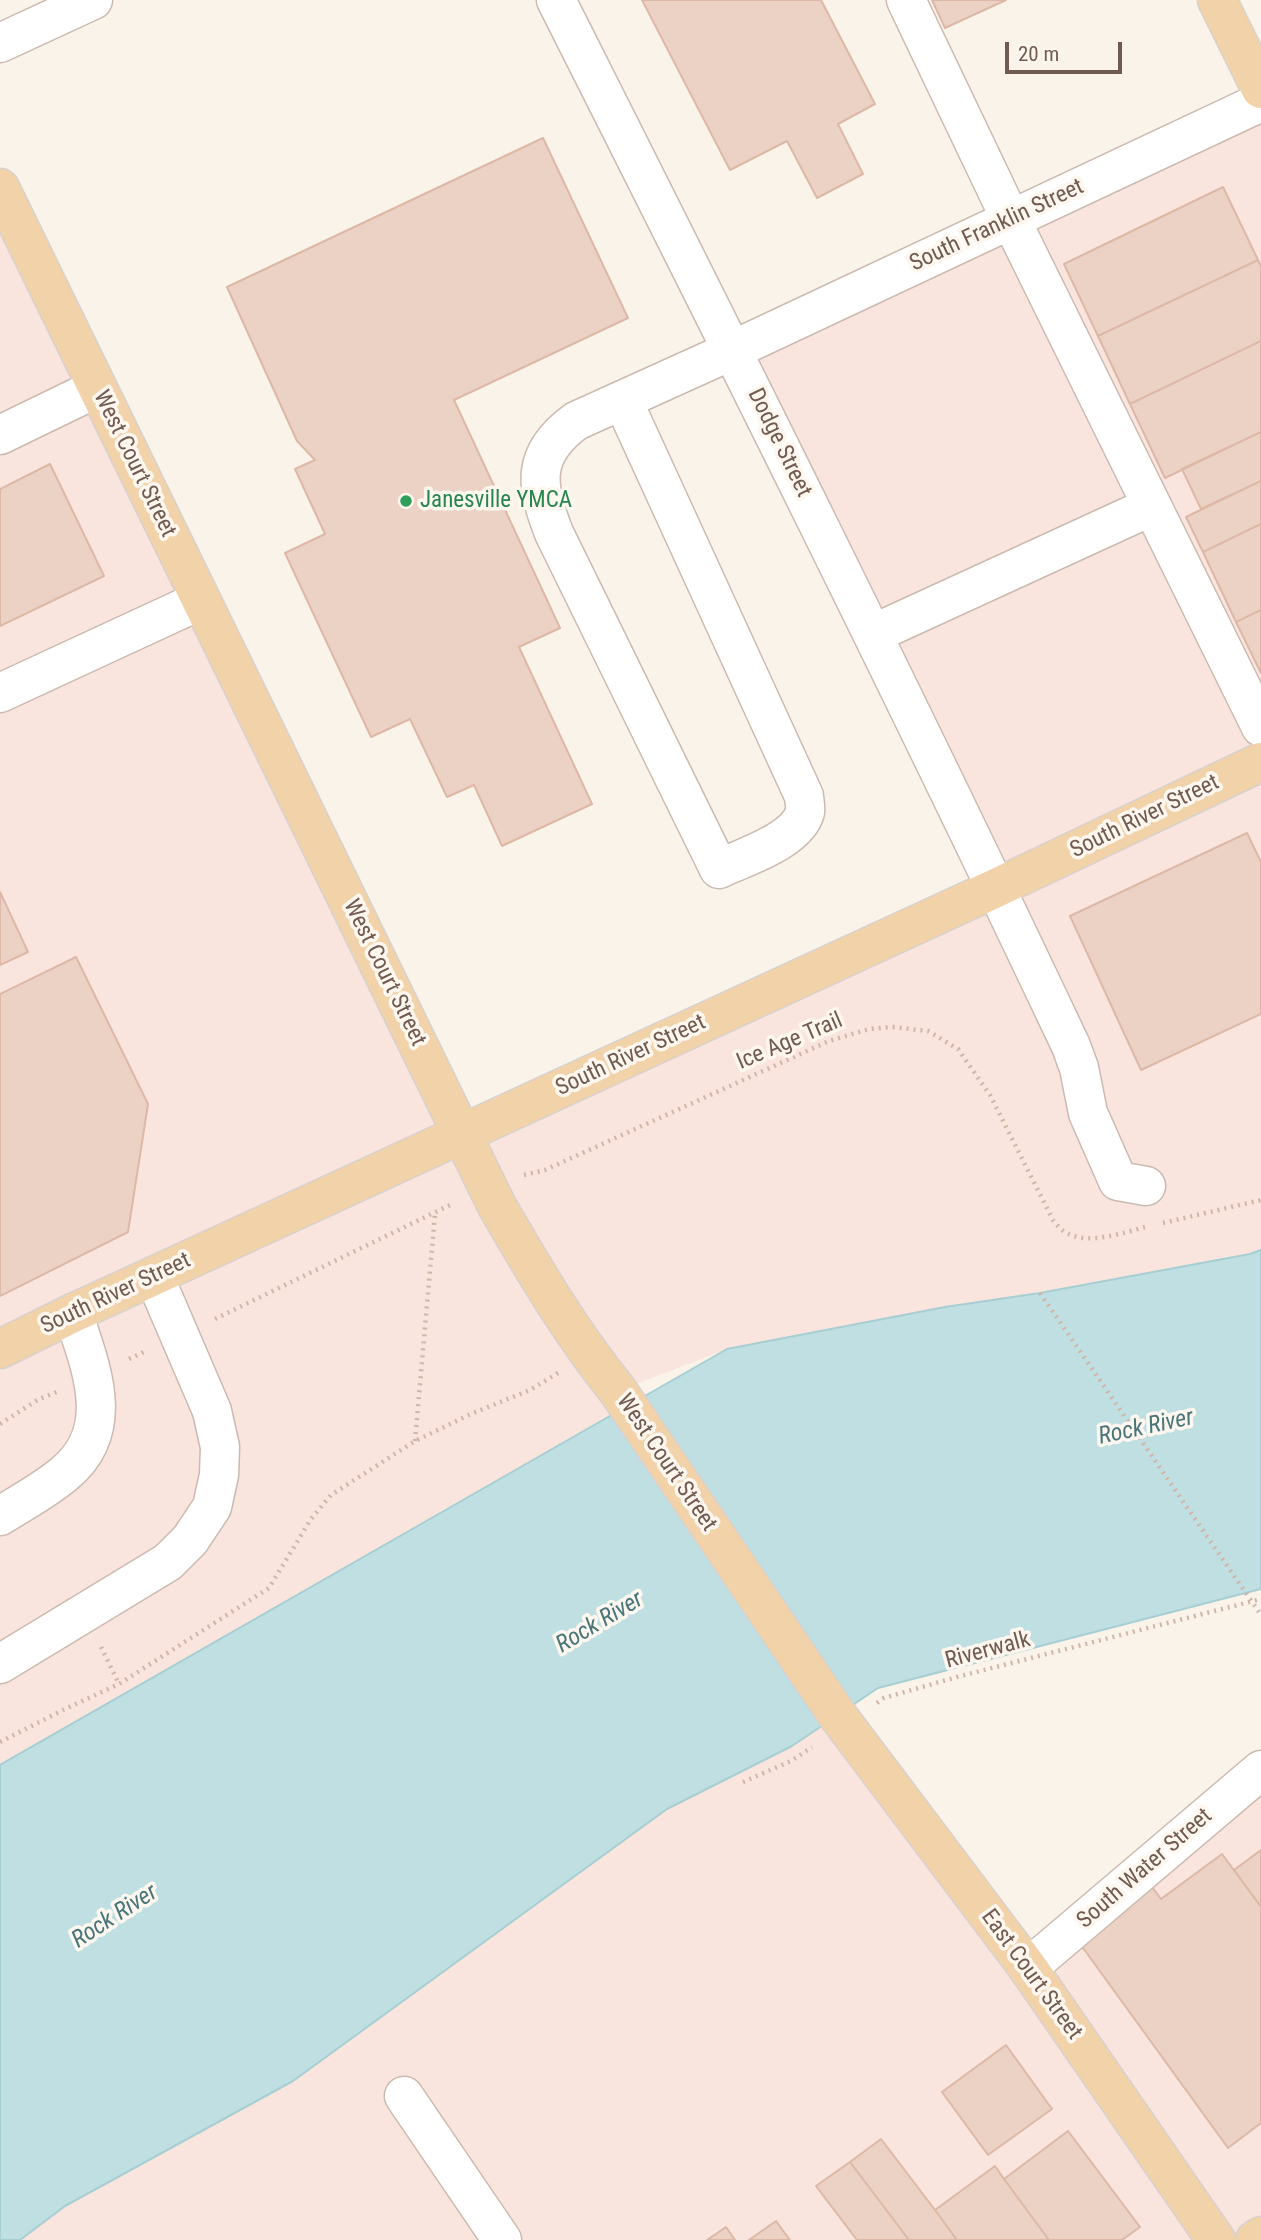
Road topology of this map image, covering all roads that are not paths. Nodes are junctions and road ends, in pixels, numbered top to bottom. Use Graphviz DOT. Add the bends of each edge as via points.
graph roads {
  1 [pos="93,0"];
  2 [pos="556,0"];
  3 [pos="906,0"];
  4 [pos="1217,0"];
  5 [pos="0,44"];
  6 [pos="1261,89"];
  7 [pos="1261,102"];
  8 [pos="0,188"];
  9 [pos="1011,220"];
  10 [pos="733,350"];
  11 [pos="97,388"];
  12 [pos="623,401"];
  13 [pos="0,435"];
  14 [pos="1153,506"];
  15 [pos="201,600"];
  16 [pos="873,634"];
  17 [pos="0,693"];
  18 [pos="1261,727"];
  19 [pos="1261,762"];
  20 [pos="996,888"];
  21 [pos="463,1133"];
  22 [pos="1146,1186"];
  23 [pos="153,1276"];
  24 [pos="73,1313"];
  25 [pos="0,1349"];
  26 [pos="0,1517"];
  27 [pos="0,1664"];
  28 [pos="841,1720"];
  29 [pos="1261,1770"];
  30 [pos="1028,1968"];
  31 [pos="404,2096"];
  32 [pos="1261,2236"];
  33 [pos="502,2240"];
  34 [pos="1216,2240"];
  35 [pos="1255,2240"];
  1 -- 5 [label="street"];
  2 -- 10 [label="street, Dodge Street"];
  3 -- 9 [label="street"];
  4 -- 6 [label="main road"];
  7 -- 9 [label="street, South Franklin Street"];
  8 -- 11 [label="main road, West Court Street"];
  9 -- 10 [label="street, South Franklin Street"];
  9 -- 14 [label="street"];
  10 -- 12 [label="street, South Franklin Street"];
  10 -- 16 [label="street, Dodge Street"];
  11 -- 13 [label="street"];
  11 -- 15 [label="main road, West Court Street"];
  12 -- 12 [label="street, South Franklin Street" via="558,434 545,452 540,476 542,504 719,869 796,829 805,811 804,796"];
  14 -- 16 [label="street"];
  14 -- 18 [label="street"];
  15 -- 17 [label="street"];
  15 -- 21 [label="main road, West Court Street"];
  16 -- 20 [label="street, Dodge Street"];
  19 -- 20 [label="main road, South River Street"];
  20 -- 21 [label="main road, South River Street"];
  20 -- 22 [label="street, Dodge Street" via="1072,1046 1087,1113 1118,1181"];
  21 -- 23 [label="main road, South River Street"];
  21 -- 28 [label="main road, West Court Street" via="497,1206 541,1283"];
  23 -- 24 [label="main road, South River Street"];
  23 -- 27 [label="street" via="212,1411 220,1447 212,1507 168,1562"];
  24 -- 25 [label="main road, South River Street"];
  24 -- 26 [label="street" via="94,1375 97,1407 93,1433 81,1456 63,1475"];
  28 -- 30 [label="main road, East Court Street"];
  29 -- 30 [label="street, South Water Street"];
  30 -- 34 [label="main road, East Court Street"];
  31 -- 33 [label="street"];
  32 -- 35 [label="main road"];
}
